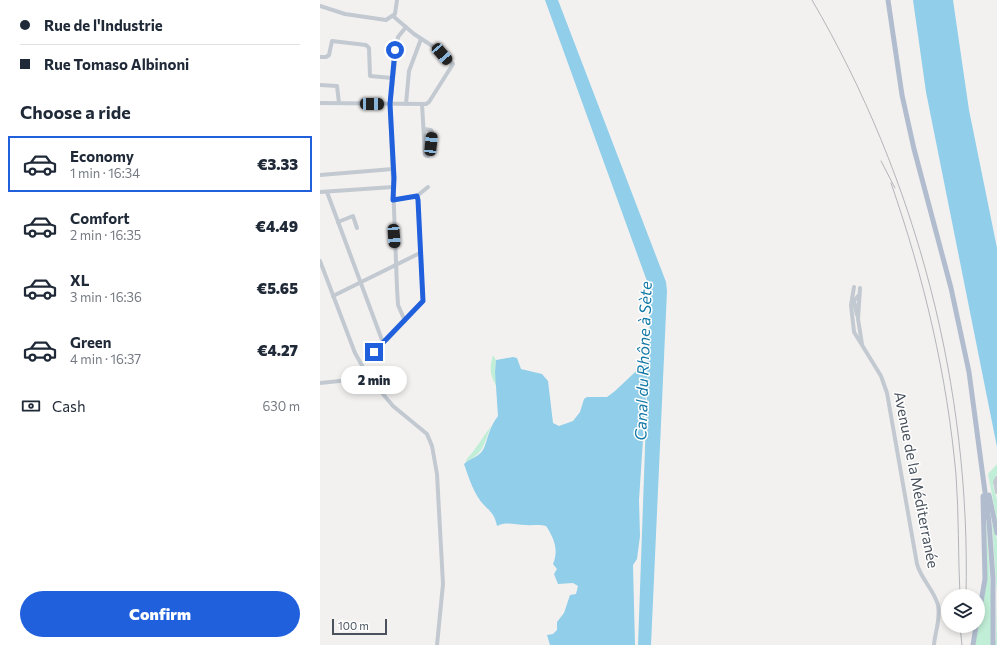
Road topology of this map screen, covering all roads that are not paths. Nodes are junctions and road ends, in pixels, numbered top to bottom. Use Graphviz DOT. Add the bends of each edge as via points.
graph roads {
  1 [pos="397,0"];
  2 [pos="888,0"];
  3 [pos="320,6"];
  4 [pos="393,16"];
  5 [pos="406,27"];
  6 [pos="421,39"];
  7 [pos="320,57"];
  8 [pos="392,78"];
  9 [pos="320,85"];
  10 [pos="320,103"];
  11 [pos="339,103"];
  12 [pos="390,104"];
  13 [pos="406,104"];
  14 [pos="422,104"];
  15 [pos="424,129"];
  16 [pos="393,170"];
  17 [pos="320,175"];
  18 [pos="393,187"];
  19 [pos="428,187"];
  20 [pos="320,192"];
  21 [pos="327,192"];
  22 [pos="417,196"];
  23 [pos="393,200"];
  24 [pos="338,222"];
  25 [pos="357,228"];
  26 [pos="420,253"];
  27 [pos="320,261"];
  28 [pos="396,264"];
  29 [pos="360,282"];
  30 [pos="854,287"];
  31 [pos="860,288"];
  32 [pos="333,296"];
  33 [pos="858,296"];
  34 [pos="853,301"];
  35 [pos="858,319"];
  36 [pos="405,321"];
  37 [pos="384,341"];
  38 [pos="862,345"];
  39 [pos="374,352"];
  40 [pos="365,376"];
  41 [pos="320,383"];
  42 [pos="983,469"];
  43 [pos="997,478"];
  44 [pos="997,492"];
  45 [pos="997,533"];
  46 [pos="983,589"];
  47 [pos="975,633"];
  48 [pos="994,644"];
  49 [pos="437,645"];
  50 [pos="934,645"];
  51 [pos="973,645"];
  1 -- 4 [label="street"];
  2 -- 42 [label="main road" via="902,95 966,357"];
  3 -- 4 [label="street" via="345,14 378,19 387,20"];
  4 -- 5 [label="street"];
  5 -- 6 [label="street"];
  5 -- 8 [label="street" via="398,36"];
  6 -- 13 [label="street" via="409,70"];
  6 -- 14 [label="street" via="453,64 429,102"];
  7 -- 8 [label="street" via="327,56 330,42 334,40 366,45 369,48 370,76"];
  8 -- 12 [label="street"];
  9 -- 11 [label="street" via="337,86"];
  10 -- 11 [label="street"];
  11 -- 12 [label="street"];
  12 -- 13 [label="street"];
  12 -- 16 [label="street"];
  13 -- 14 [label="street"];
  14 -- 15 [label="street"];
  15 -- 15 [label="street" via="423,132 426,157 430,155 432,132"];
  16 -- 17 [label="street"];
  16 -- 18 [label="street"];
  18 -- 21 [label="street"];
  18 -- 23 [label="street"];
  19 -- 22 [label="street"];
  20 -- 21 [label="street"];
  21 -- 24 [label="street"];
  22 -- 23 [label="street"];
  22 -- 26 [label="street"];
  23 -- 28 [label="street"];
  24 -- 25 [label="street" via="353,216"];
  24 -- 29 [label="street"];
  26 -- 28 [label="street"];
  26 -- 36 [label="street" via="423,301"];
  27 -- 32 [label="street"];
  28 -- 29 [label="street"];
  28 -- 36 [label="street" via="398,305"];
  29 -- 32 [label="street"];
  29 -- 37 [label="street"];
  30 -- 34 [label="street, Avenue de la Méditerranée"];
  31 -- 33 [label="street, Avenue de la Méditerranée"];
  32 -- 40 [label="street"];
  33 -- 34 [label="street, Avenue de la Méditerranée"];
  33 -- 35 [label="street, Avenue de la Méditerranée"];
  34 -- 35 [label="street, Avenue de la Méditerranée"];
  34 -- 38 [label="street, Avenue de la Méditerranée" via="851,319 854,332"];
  35 -- 38 [label="street, Avenue de la Méditerranée"];
  36 -- 37 [label="street"];
  37 -- 39 [label="street"];
  38 -- 50 [label="street, Avenue de la Méditerranée" via="881,376 887,393 917,564 938,606"];
  40 -- 41 [label="street" via="359,379"];
  40 -- 49 [label="street" via="393,406 427,434 432,446 437,474 443,584"];
  42 -- 45 [label="main road"];
  42 -- 46 [label="main road"];
  42 -- 48 [label="main road" via="992,558"];
  43 -- 44 [label="street"];
  47 -- 51 [label="main road"];
}
